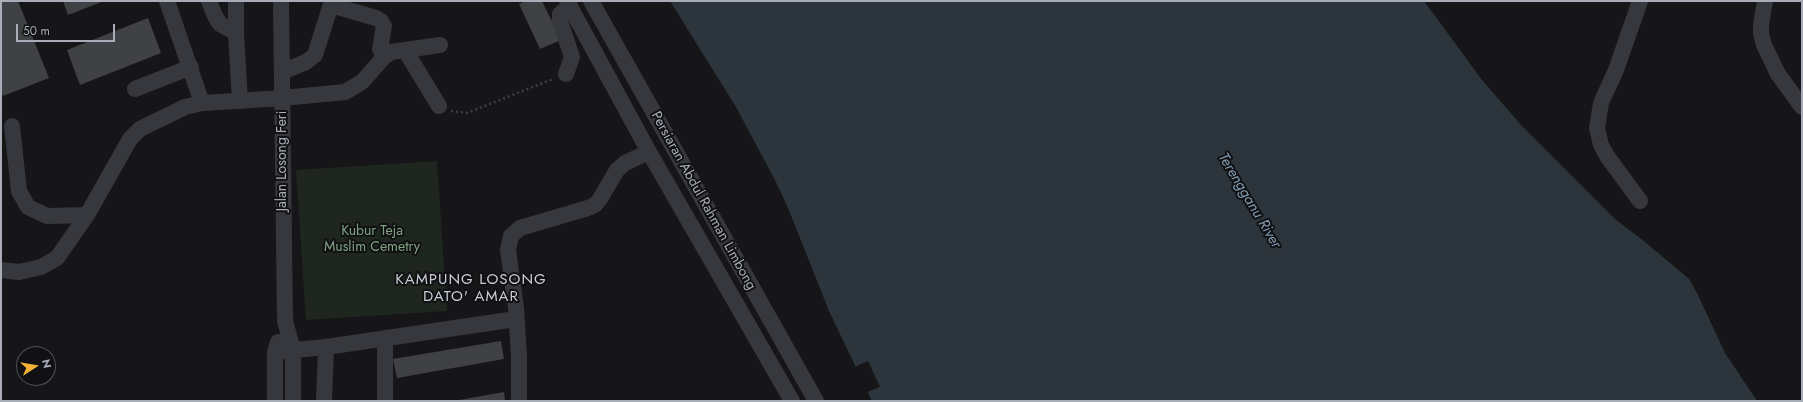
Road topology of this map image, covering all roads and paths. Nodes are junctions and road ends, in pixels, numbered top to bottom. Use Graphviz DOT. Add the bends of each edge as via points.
graph roads {
  1 [pos="167,1"];
  2 [pos="209,1"];
  3 [pos="236,1"];
  4 [pos="281,1"];
  5 [pos="590,1"];
  6 [pos="1640,1"];
  7 [pos="1766,1"];
  8 [pos="332,3"];
  9 [pos="569,4"];
  10 [pos="236,33"];
  11 [pos="440,45"];
  12 [pos="405,50"];
  13 [pos="384,57"];
  14 [pos="191,67"];
  15 [pos="282,72"];
  16 [pos="566,74"];
  17 [pos="135,89"];
  18 [pos="283,98"];
  19 [pos="240,101"];
  20 [pos="202,103"];
  21 [pos="439,106"];
  22 [pos="1802,107"];
  23 [pos="12,126"];
  24 [pos="649,152"];
  25 [pos="1640,201"];
  26 [pos="87,215"];
  27 [pos="1,270"];
  28 [pos="516,319"];
  29 [pos="285,321"];
  30 [pos="385,338"];
  31 [pos="326,347"];
  32 [pos="293,350"];
  33 [pos="275,352"];
  34 [pos="275,401"];
  35 [pos="293,401"];
  36 [pos="324,401"];
  37 [pos="385,401"];
  38 [pos="519,401"];
  39 [pos="792,401"];
  40 [pos="816,401"];
  1 -- 14 [label="street"];
  2 -- 10 [label="street" via="220,24"];
  3 -- 10 [label="street"];
  4 -- 15 [label="street, Jalan Losong Feri"];
  5 -- 40 [label="street, Persiaran Abdul Rahman Limbong"];
  6 -- 25 [label="street" via="1616,70 1601,103 1597,128 1607,156"];
  7 -- 22 [label="street" via="1760,34 1778,74"];
  8 -- 13 [label="street" via="381,21 384,26 380,49"];
  8 -- 15 [label="street" via="315,55 306,62"];
  9 -- 16 [label="street" via="560,14 560,22 572,57"];
  9 -- 24 [label="street, Persiaran Abdul Rahman Limbong"];
  10 -- 19 [label="street"];
  11 -- 12 [label="street"];
  12 -- 13 [label="street" via="391,52"];
  12 -- 21 [label="street"];
  13 -- 18 [label="street" via="362,82 345,92"];
  14 -- 17 [label="street"];
  14 -- 20 [label="street"];
  15 -- 18 [label="street, Jalan Losong Feri"];
  16 -- 21 [label="path" via="467,113 454,112"];
  18 -- 19 [label="street"];
  18 -- 29 [label="street, Jalan Losong Feri"];
  19 -- 20 [label="street"];
  20 -- 26 [label="street" via="140,128 130,140"];
  23 -- 26 [label="street" via="19,191 28,207 47,216"];
  24 -- 28 [label="street" via="625,163 617,170 595,205 520,228 511,236 508,250"];
  24 -- 39 [label="street, Persiaran Abdul Rahman Limbong"];
  26 -- 27 [label="street" via="57,258 42,268 19,272"];
  28 -- 30 [label="street"];
  28 -- 38 [label="street"];
  29 -- 32 [label="street, Jalan Losong Feri"];
  29 -- 33 [label="street, Jalan Losong Feri"];
  30 -- 31 [label="street"];
  30 -- 37 [label="street"];
  31 -- 32 [label="street"];
  31 -- 36 [label="street"];
  32 -- 33 [label="street"];
  32 -- 35 [label="street, Jalan Losong Feri"];
  33 -- 34 [label="street, Jalan Losong Feri"];
}
